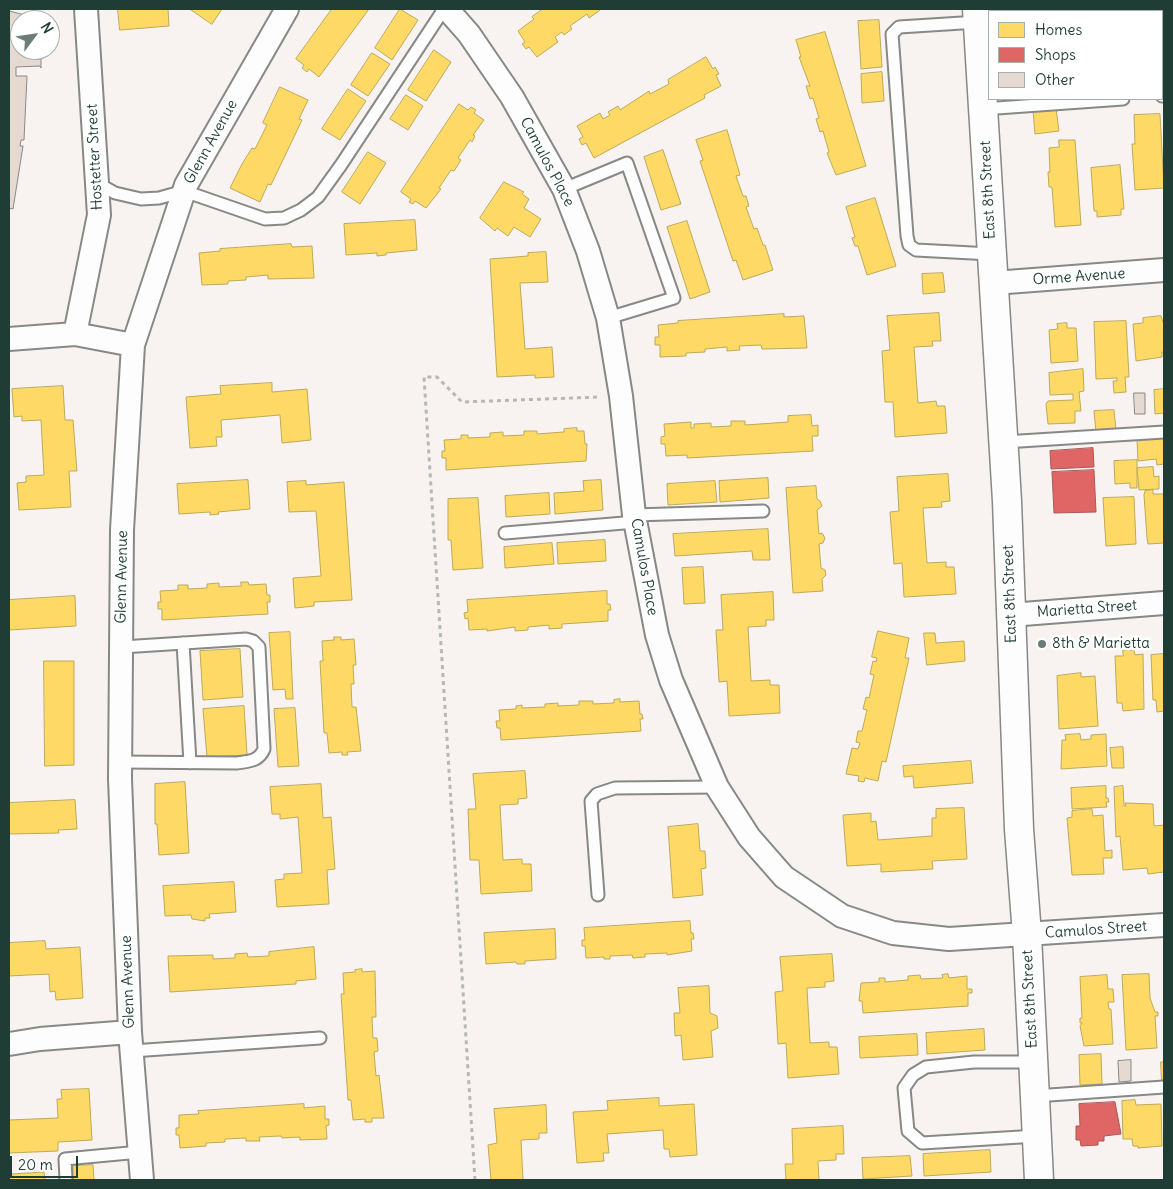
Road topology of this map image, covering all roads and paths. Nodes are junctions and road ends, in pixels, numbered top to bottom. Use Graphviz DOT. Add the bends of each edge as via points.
graph roads {
  1 [pos="86,9"];
  2 [pos="287,9"];
  3 [pos="445,9"];
  4 [pos="978,15"];
  5 [pos="1109,100"];
  6 [pos="983,109"];
  7 [pos="97,182"];
  8 [pos="564,189"];
  9 [pos="184,191"];
  10 [pos="992,254"];
  11 [pos="1164,270"];
  12 [pos="994,283"];
  13 [pos="608,318"];
  14 [pos="75,334"];
  15 [pos="9,338"];
  16 [pos="133,345"];
  17 [pos="621,396"];
  18 [pos="1164,432"];
  19 [pos="1004,442"];
  20 [pos="763,512"];
  21 [pos="635,518"];
  22 [pos="505,533"];
  23 [pos="1164,603"];
  24 [pos="1010,615"];
  25 [pos="183,643"];
  26 [pos="122,647"];
  27 [pos="120,762"];
  28 [pos="190,762"];
  29 [pos="717,786"];
  30 [pos="598,895"];
  31 [pos="1164,925"];
  32 [pos="1027,935"];
  33 [pos="320,1038"];
  34 [pos="131,1042"];
  35 [pos="9,1044"];
  36 [pos="1033,1062"];
  37 [pos="1164,1088"];
  38 [pos="1035,1096"];
  39 [pos="1037,1136"];
  40 [pos="140,1152"];
  41 [pos="66,1180"];
  42 [pos="142,1180"];
  43 [pos="475,1180"];
  44 [pos="1039,1180"];
  1 -- 7 [label="street, Hostetter Street"];
  2 -- 9 [label="street, Glenn Avenue"];
  3 -- 8 [label="street, Camulos Place" via="469,34 512,97"];
  3 -- 9 [label="lane" via="341,165 318,196 301,210 284,218 265,218"];
  4 -- 6 [label="main road, East 8th Street"];
  4 -- 10 [label="lane" via="899,26 892,34 910,244 916,250"];
  5 -- 6 [label="lane"];
  6 -- 10 [label="main road, East 8th Street"];
  7 -- 9 [label="lane" via="115,193 141,199"];
  7 -- 14 [label="street, Hostetter Street" via="99,215"];
  8 -- 13 [label="street, Camulos Place" via="588,251"];
  8 -- 13 [label="lane" via="627,163 674,298"];
  9 -- 16 [label="street, Glenn Avenue"];
  10 -- 12 [label="main road, East 8th Street"];
  11 -- 12 [label="street, Orme Avenue"];
  12 -- 19 [label="main road, East 8th Street"];
  13 -- 17 [label="street, Camulos Place"];
  14 -- 15 [label="street"];
  14 -- 16 [label="street"];
  16 -- 26 [label="street, Glenn Avenue" via="122,530"];
  17 -- 21 [label="street, Camulos Place"];
  17 -- 43 [label="path" via="462,402 437,377 424,377"];
  18 -- 19 [label="lane"];
  19 -- 24 [label="main road, East 8th Street"];
  20 -- 21 [label="lane"];
  21 -- 22 [label="lane"];
  21 -- 29 [label="street, Camulos Place" via="656,635 671,680"];
  23 -- 24 [label="street, Marietta Street"];
  24 -- 32 [label="main road, East 8th Street"];
  25 -- 26 [label="lane"];
  25 -- 28 [label="lane"];
  25 -- 28 [label="lane" via="246,639 259,647 264,748 261,756 254,761 237,763"];
  26 -- 27 [label="street, Glenn Avenue"];
  27 -- 28 [label="lane"];
  27 -- 34 [label="street, Glenn Avenue"];
  29 -- 30 [label="lane" via="615,788 597,794 591,801"];
  29 -- 32 [label="street, Camulos Place" via="749,837 784,877 842,916 893,933 948,940"];
  31 -- 32 [label="street, Camulos Street"];
  32 -- 36 [label="main road, East 8th Street"];
  33 -- 34 [label="lane"];
  34 -- 35 [label="street" via="40,1039"];
  34 -- 40 [label="street, Glenn Avenue"];
  36 -- 38 [label="main road, East 8th Street"];
  36 -- 39 [label="lane" via="974,1062 926,1067 913,1075 904,1088 908,1131 922,1143"];
  37 -- 38 [label="lane"];
  38 -- 39 [label="main road, East 8th Street"];
  39 -- 44 [label="main road, East 8th Street"];
  40 -- 41 [label="lane" via="65,1159"];
  40 -- 42 [label="street, Glenn Avenue"];
}
